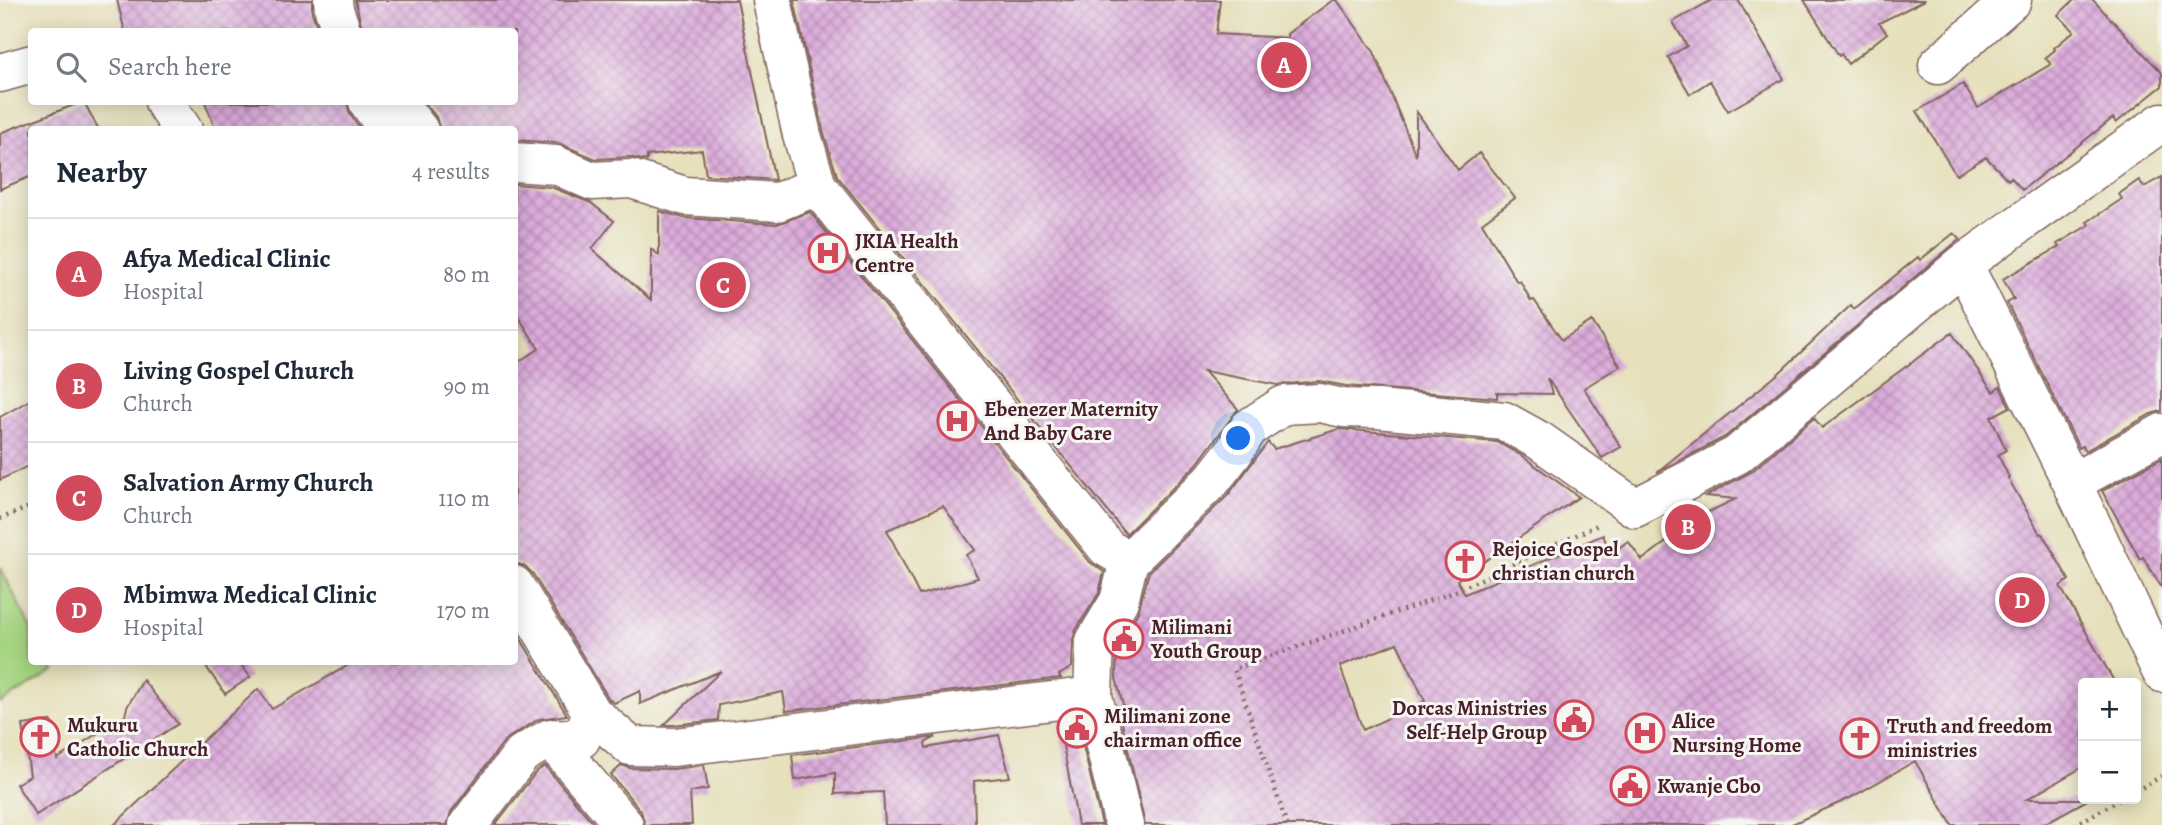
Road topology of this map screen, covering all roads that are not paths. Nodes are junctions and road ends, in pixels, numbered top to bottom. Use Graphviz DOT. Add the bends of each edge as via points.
graph roads {
  1 [pos="333,0"];
  2 [pos="772,0"];
  3 [pos="2012,0"];
  4 [pos="341,28"];
  5 [pos="28,65"];
  6 [pos="1938,65"];
  7 [pos="0,73"];
  8 [pos="166,105"];
  9 [pos="370,105"];
  10 [pos="2162,122"];
  11 [pos="180,126"];
  12 [pos="416,126"];
  13 [pos="518,162"];
  14 [pos="817,186"];
  15 [pos="1963,264"];
  16 [pos="2162,433"];
  17 [pos="2072,483"];
  18 [pos="1129,561"];
  19 [pos="518,593"];
  20 [pos="2162,672"];
  21 [pos="1093,696"];
  22 [pos="592,713"];
  23 [pos="550,738"];
  24 [pos="468,825"];
  25 [pos="624,825"];
  26 [pos="1124,825"];
  1 -- 4 [label="street"];
  2 -- 14 [label="street"];
  3 -- 6 [label="street"];
  5 -- 7 [label="street"];
  8 -- 11 [label="street"];
  9 -- 12 [label="street" via="380,119 407,115"];
  10 -- 15 [label="street"];
  13 -- 14 [label="street" via="556,165 592,181 631,179 685,196 778,202"];
  14 -- 18 [label="street" via="1107,548"];
  15 -- 17 [label="street"];
  15 -- 18 [label="street" via="1737,454 1636,508 1504,421 1320,403 1284,405 1249,428 1213,479"];
  16 -- 17 [label="street"];
  17 -- 20 [label="street"];
  18 -- 21 [label="street" via="1119,601 1095,641"];
  19 -- 22 [label="street"];
  21 -- 22 [label="street" via="674,747 630,746"];
  21 -- 26 [label="street"];
  22 -- 23 [label="street" via="581,739"];
  23 -- 24 [label="street" via="522,754"];
  23 -- 25 [label="street"];
}
